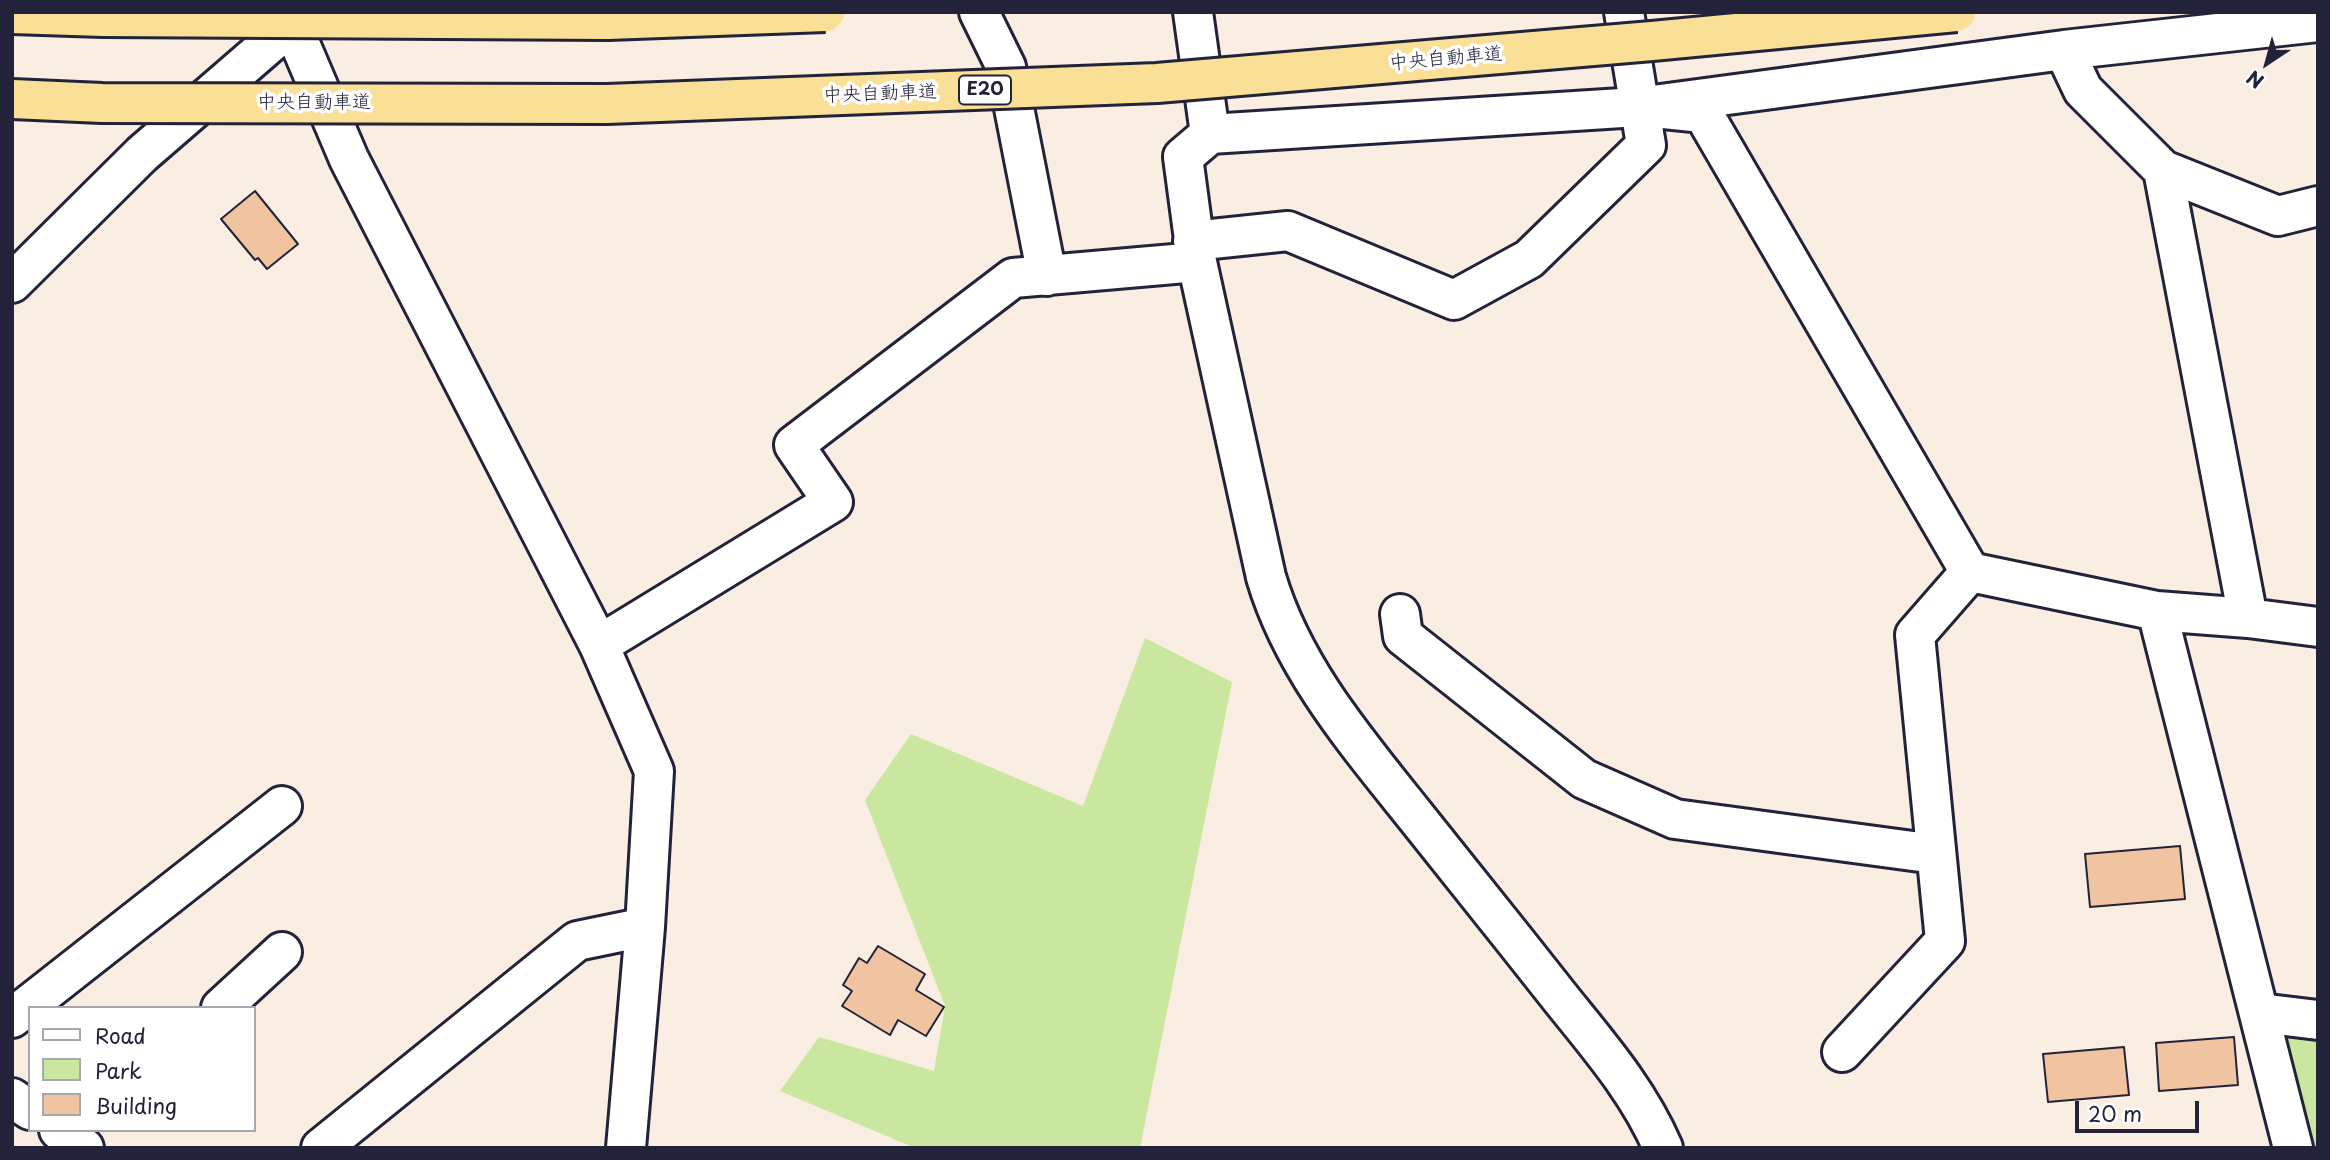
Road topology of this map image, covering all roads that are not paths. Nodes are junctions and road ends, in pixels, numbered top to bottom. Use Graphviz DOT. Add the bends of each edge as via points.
graph roads {
  1 [pos="825,12"];
  2 [pos="979,12"];
  3 [pos="1193,12"];
  4 [pos="1624,12"];
  5 [pos="1956,12"];
  6 [pos="12,14"];
  7 [pos="294,16"];
  8 [pos="2318,22"];
  9 [pos="2064,50"];
  10 [pos="12,99"];
  11 [pos="1638,107"];
  12 [pos="1210,134"];
  13 [pos="2163,170"];
  14 [pos="2318,206"];
  15 [pos="1195,251"];
  16 [pos="1047,276"];
  17 [pos="12,283"];
  18 [pos="1970,572"];
  19 [pos="2157,611"];
  20 [pos="1400,614"];
  21 [pos="2248,618"];
  22 [pos="2318,627"];
  23 [pos="599,645"];
  24 [pos="282,806"];
  25 [pos="1935,854"];
  26 [pos="645,928"];
  27 [pos="282,952"];
  28 [pos="223,1006"];
  29 [pos="2260,1013"];
  30 [pos="12,1017"];
  31 [pos="2318,1020"];
  32 [pos="1842,1052"];
  33 [pos="12,1098"];
  34 [pos="28,1109"];
  35 [pos="321,1148"];
  36 [pos="626,1148"];
  37 [pos="1663,1148"];
  38 [pos="2293,1148"];
  1 -- 6 [label="highway, bridge" via="608,20"];
  2 -- 16 [label="street" via="1006,67"];
  3 -- 12 [label="street"];
  4 -- 11 [label="street"];
  5 -- 10 [label="highway, 中央自動車道 / E20, bridge" via="1157,83 607,104"];
  7 -- 17 [label="street" via="142,154"];
  7 -- 23 [label="street" via="349,159"];
  8 -- 9 [label="street"];
  9 -- 11 [label="street"];
  9 -- 13 [label="street" via="2083,90"];
  11 -- 12 [label="street"];
  11 -- 15 [label="street" via="1646,145 1529,259 1454,300 1289,231"];
  11 -- 18 [label="street" via="1703,113"];
  12 -- 15 [label="street" via="1183,157"];
  13 -- 14 [label="street" via="2278,216"];
  13 -- 21 [label="street"];
  15 -- 16 [label="street"];
  15 -- 37 [label="street" via="1266,577 1292,644 1377,768 1613,1063 1651,1119"];
  16 -- 23 [label="street" via="1013,278 794,445 833,502"];
  18 -- 19 [label="street"];
  18 -- 25 [label="street" via="1915,635"];
  19 -- 21 [label="street"];
  19 -- 29 [label="street"];
  20 -- 25 [label="street" via="1403,636 1584,779 1675,819"];
  21 -- 22 [label="street"];
  23 -- 26 [label="street" via="654,771"];
  24 -- 30 [label="street"];
  25 -- 32 [label="street" via="1945,941"];
  26 -- 35 [label="street" via="577,941"];
  26 -- 36 [label="street"];
  27 -- 28 [label="street"];
  29 -- 31 [label="street"];
  29 -- 38 [label="street"];
  33 -- 34 [label="street"];
}
